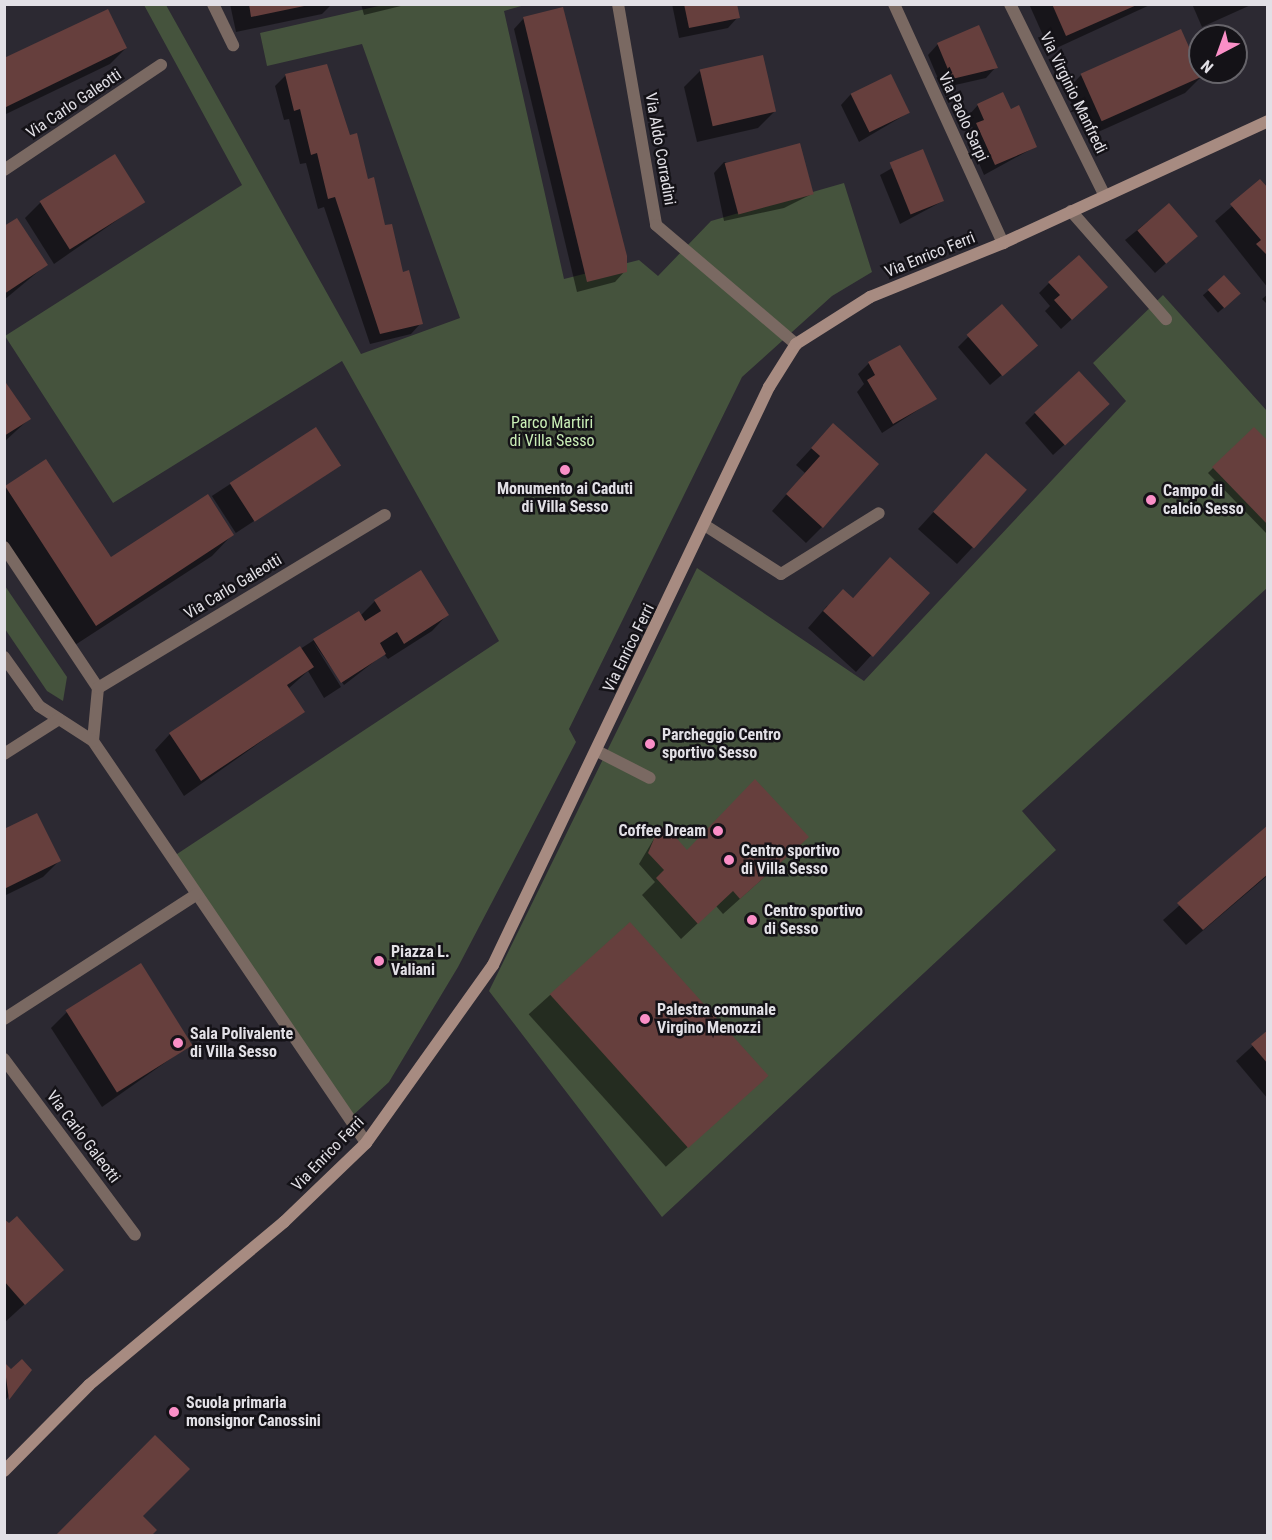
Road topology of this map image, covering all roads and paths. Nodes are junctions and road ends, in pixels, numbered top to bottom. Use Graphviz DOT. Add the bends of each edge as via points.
graph roads {
  1 [pos="213,4"];
  2 [pos="618,4"];
  3 [pos="894,4"];
  4 [pos="1010,4"];
  5 [pos="233,45"];
  6 [pos="161,65"];
  7 [pos="1268,121"];
  8 [pos="4,170"];
  9 [pos="1105,196"];
  10 [pos="1071,211"];
  11 [pos="1003,243"];
  12 [pos="1166,319"];
  13 [pos="796,344"];
  14 [pos="879,513"];
  15 [pos="385,515"];
  16 [pos="706,526"];
  17 [pos="4,547"];
  18 [pos="4,657"];
  19 [pos="98,688"];
  20 [pos="59,719"];
  21 [pos="93,741"];
  22 [pos="597,751"];
  23 [pos="4,754"];
  24 [pos="650,778"];
  25 [pos="196,896"];
  26 [pos="4,1019"];
  27 [pos="4,1059"];
  28 [pos="366,1143"];
  29 [pos="135,1235"];
  30 [pos="4,1471"];
  1 -- 5 [label="street"];
  2 -- 13 [label="street, Via Aldo Corradini" via="656,225"];
  3 -- 11 [label="street, Via Paolo Sarpi"];
  4 -- 9 [label="street, Via Virginio Manfredi"];
  6 -- 8 [label="street, Via Carlo Galeotti"];
  7 -- 9 [label="street, Via Enrico Ferri"];
  9 -- 10 [label="street, Via Enrico Ferri"];
  10 -- 11 [label="street, Via Enrico Ferri"];
  10 -- 12 [label="street"];
  11 -- 13 [label="street, Via Enrico Ferri" via="870,297"];
  13 -- 16 [label="street, Via Enrico Ferri" via="769,387"];
  14 -- 16 [label="street" via="781,574"];
  15 -- 19 [label="street, Via Carlo Galeotti"];
  16 -- 22 [label="street, Via Enrico Ferri"];
  17 -- 19 [label="street"];
  18 -- 20 [label="street" via="39,706"];
  19 -- 21 [label="street"];
  20 -- 21 [label="street"];
  20 -- 23 [label="street"];
  21 -- 25 [label="street"];
  22 -- 24 [label="street"];
  22 -- 28 [label="street, Via Enrico Ferri" via="493,965"];
  25 -- 26 [label="street"];
  25 -- 28 [label="street"];
  27 -- 29 [label="street, Via Carlo Galeotti"];
  28 -- 30 [label="street, Via Enrico Ferri" via="284,1222 89,1385"];
}
